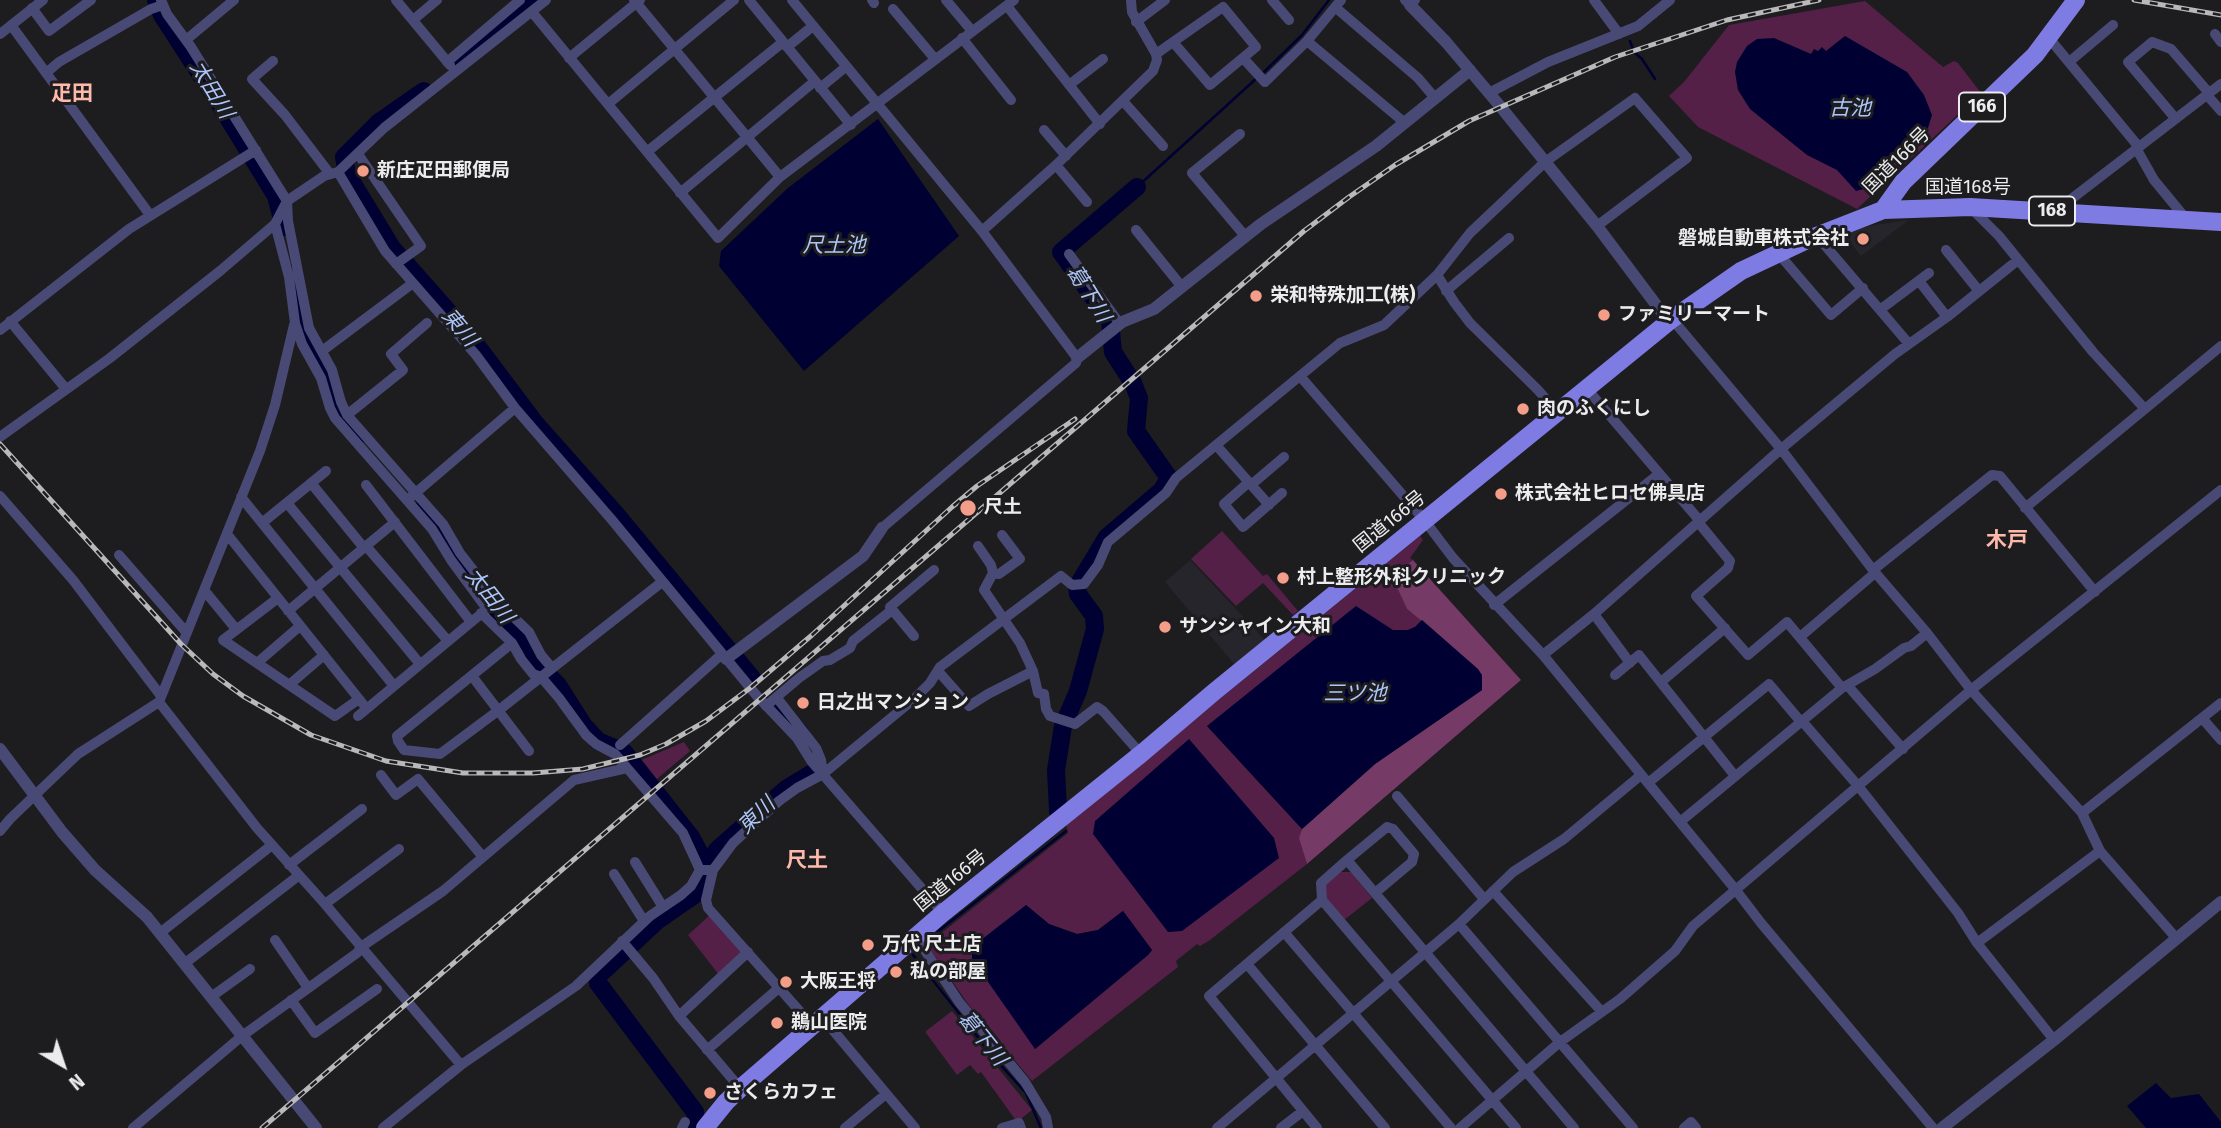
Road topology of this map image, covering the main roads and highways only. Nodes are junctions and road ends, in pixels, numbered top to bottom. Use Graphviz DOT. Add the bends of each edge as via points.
graph roads {
  1 [pos="2076,0"];
  2 [pos="1883,210"];
  3 [pos="2221,222"];
  4 [pos="710,1126"];
  1 -- 2 [label="highway, 国道166号 / 166" via="2005,86 1903,182"];
  2 -- 3 [label="highway, 国道168号 / 168" via="1970,207"];
  2 -- 4 [label="highway, 国道166号" via="1732,276 1670,321 943,913 740,1088"];
}
